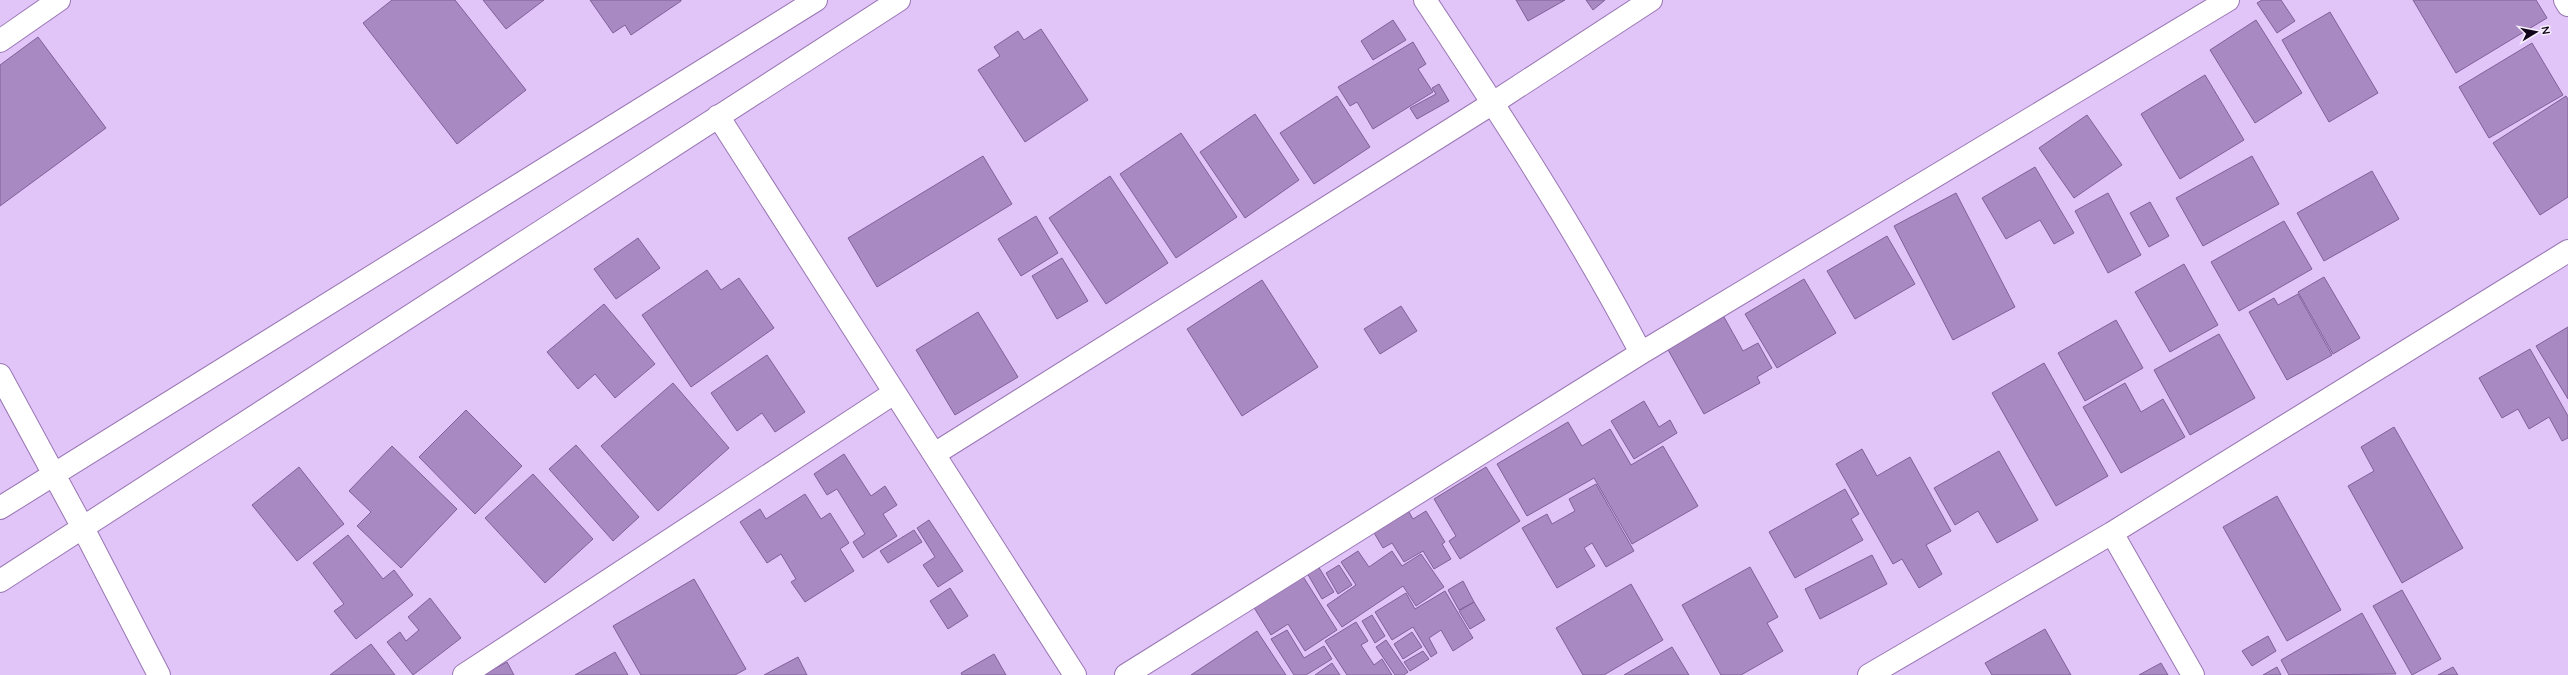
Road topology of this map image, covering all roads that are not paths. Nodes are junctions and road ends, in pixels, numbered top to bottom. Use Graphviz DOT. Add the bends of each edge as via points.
graph roads {
  1 [pos="60,0"];
  2 [pos="816,0"];
  3 [pos="899,0"];
  4 [pos="1425,0"];
  5 [pos="1651,0"];
  6 [pos="2228,0"];
  7 [pos="2565,0"];
  8 [pos="2568,5"];
  9 [pos="0,41"];
  10 [pos="1493,103"];
  11 [pos="718,116"];
  12 [pos="2568,251"];
  13 [pos="1641,353"];
  14 [pos="0,375"];
  15 [pos="894,393"];
  16 [pos="936,453"];
  17 [pos="54,473"];
  18 [pos="0,508"];
  19 [pos="84,528"];
  20 [pos="2112,533"];
  21 [pos="0,581"];
  22 [pos="159,675"];
  23 [pos="464,675"];
  24 [pos="1075,675"];
  25 [pos="1126,675"];
  26 [pos="1869,675"];
  27 [pos="2192,675"];
  1 -- 9 [label="street"];
  2 -- 17 [label="street"];
  3 -- 11 [label="street"];
  4 -- 10 [label="street"];
  5 -- 10 [label="street"];
  6 -- 13 [label="street"];
  7 -- 8 [label="street"];
  10 -- 13 [label="street" via="1606,286"];
  10 -- 16 [label="street"];
  11 -- 15 [label="street"];
  11 -- 19 [label="street"];
  12 -- 20 [label="street"];
  13 -- 25 [label="street"];
  14 -- 17 [label="street"];
  15 -- 16 [label="street"];
  15 -- 23 [label="street"];
  16 -- 24 [label="street"];
  17 -- 18 [label="street"];
  17 -- 19 [label="street"];
  19 -- 21 [label="street"];
  19 -- 22 [label="street"];
  20 -- 26 [label="street"];
  20 -- 27 [label="street"];
}
